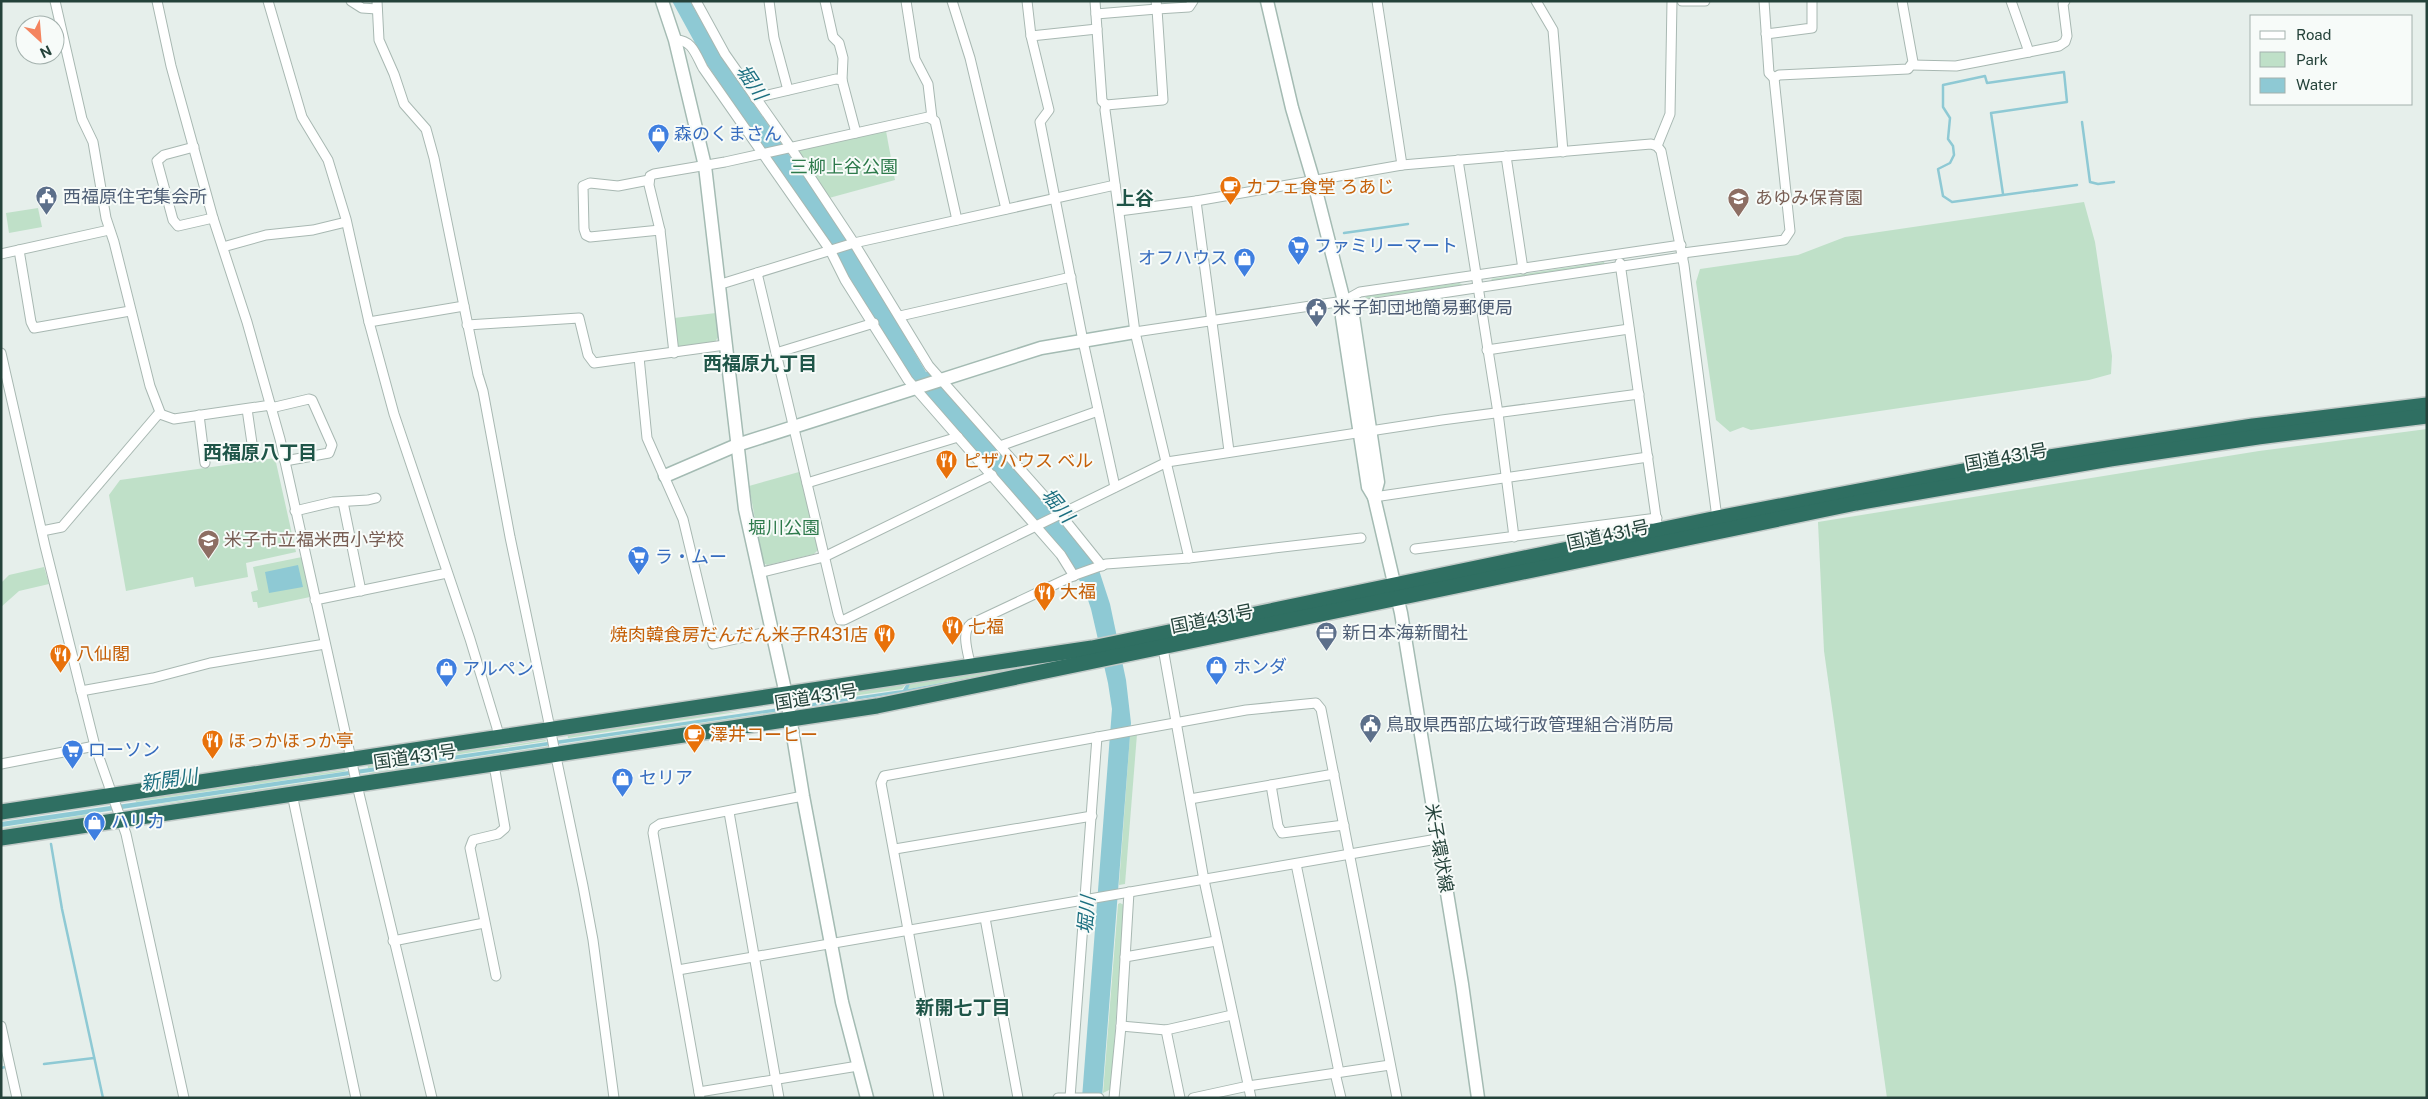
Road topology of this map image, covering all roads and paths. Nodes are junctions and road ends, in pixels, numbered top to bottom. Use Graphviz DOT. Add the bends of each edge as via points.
graph roads {
  1 [pos="55,1"];
  2 [pos="157,1"];
  3 [pos="268,1"];
  4 [pos="352,1"];
  5 [pos="662,1"];
  6 [pos="696,1"];
  7 [pos="769,1"];
  8 [pos="825,1"];
  9 [pos="906,1"];
  10 [pos="952,1"];
  11 [pos="1027,1"];
  12 [pos="1095,1"];
  13 [pos="1193,1"];
  14 [pos="1267,1"];
  15 [pos="1377,1"];
  16 [pos="1536,1"];
  17 [pos="1672,1"];
  18 [pos="1682,1"];
  19 [pos="1706,1"];
  20 [pos="1764,1"];
  21 [pos="1812,1"];
  22 [pos="1902,1"];
  23 [pos="2011,1"];
  24 [pos="2065,1"];
  25 [pos="377,5"];
  26 [pos="1156,5"];
  27 [pos="1096,14"];
  28 [pos="1097,29"];
  29 [pos="1766,34"];
  30 [pos="1031,36"];
  31 [pos="675,40"];
  32 [pos="2029,52"];
  33 [pos="1912,65"];
  34 [pos="1774,78"];
  35 [pos="842,80"];
  36 [pos="788,90"];
  37 [pos="754,98"];
  38 [pos="1106,105"];
  39 [pos="932,118"];
  40 [pos="856,133"];
  41 [pos="1657,146"];
  42 [pos="194,147"];
  43 [pos="789,148"];
  44 [pos="1563,152"];
  45 [pos="767,153"];
  46 [pos="1506,156"];
  47 [pos="1458,160"];
  48 [pos="1402,165"];
  49 [pos="705,166"];
  50 [pos="1313,179"];
  51 [pos="649,180"];
  52 [pos="1115,185"];
  53 [pos="1055,198"];
  54 [pos="1196,201"];
  55 [pos="1006,208"];
  56 [pos="1119,210"];
  57 [pos="213,218"];
  58 [pos="957,220"];
  59 [pos="346,222"];
  60 [pos="109,230"];
  61 [pos="660,230"];
  62 [pos="854,243"];
  63 [pos="222,247"];
  64 [pos="19,250"];
  65 [pos="830,250"];
  66 [pos="1682,252"];
  67 [pos="1,254"];
  68 [pos="1618,255"];
  69 [pos="1620,267"];
  70 [pos="1523,269"];
  71 [pos="756,273"];
  72 [pos="1476,276"];
  73 [pos="1071,277"];
  74 [pos="718,285"];
  75 [pos="1478,288"];
  76 [pos="1344,301"];
  77 [pos="464,306"];
  78 [pos="130,312"];
  79 [pos="900,316"];
  80 [pos="1212,321"];
  81 [pos="369,322"];
  82 [pos="874,324"];
  83 [pos="468,325"];
  84 [pos="1629,329"];
  85 [pos="1135,332"];
  86 [pos="1082,341"];
  87 [pos="725,345"];
  88 [pos="1487,350"];
  89 [pos="1,353"];
  90 [pos="674,353"];
  91 [pos="776,353"];
  92 [pos="639,358"];
  93 [pos="943,380"];
  94 [pos="914,387"];
  95 [pos="1639,394"];
  96 [pos="2427,405"];
  97 [pos="271,406"];
  98 [pos="247,409"];
  99 [pos="1098,411"];
  100 [pos="1498,412"];
  101 [pos="160,414"];
  102 [pos="199,415"];
  103 [pos="2427,416"];
  104 [pos="793,427"];
  105 [pos="1365,432"];
  106 [pos="958,436"];
  107 [pos="737,445"];
  108 [pos="1000,446"];
  109 [pos="1228,451"];
  110 [pos="254,457"];
  111 [pos="1648,457"];
  112 [pos="285,461"];
  113 [pos="1167,462"];
  114 [pos="205,463"];
  115 [pos="992,475"];
  116 [pos="666,476"];
  117 [pos="1507,476"];
  118 [pos="807,483"];
  119 [pos="1116,487"];
  120 [pos="1374,497"];
  121 [pos="376,498"];
  122 [pos="343,502"];
  123 [pos="295,511"];
  124 [pos="1061,515"];
  125 [pos="1718,518"];
  126 [pos="1658,525"];
  127 [pos="1037,528"];
  128 [pos="42,531"];
  129 [pos="1514,536"];
  130 [pos="1361,538"];
  131 [pos="1415,549"];
  132 [pos="824,557"];
  133 [pos="1190,558"];
  134 [pos="1101,566"];
  135 [pos="447,573"];
  136 [pos="758,573"];
  137 [pos="1075,576"];
  138 [pos="361,591"];
  139 [pos="1396,592"];
  140 [pos="315,600"];
  141 [pos="772,631"];
  142 [pos="325,644"];
  143 [pos="1127,648"];
  144 [pos="1163,648"];
  145 [pos="1093,655"];
  146 [pos="971,668"];
  147 [pos="81,691"];
  148 [pos="787,697"];
  149 [pos="791,718"];
  150 [pos="1177,722"];
  151 [pos="553,732"];
  152 [pos="1102,736"];
  153 [pos="500,738"];
  154 [pos="95,746"];
  155 [pos="557,753"];
  156 [pos="351,761"];
  157 [pos="1,764"];
  158 [pos="494,765"];
  159 [pos="1334,774"];
  160 [pos="356,783"];
  161 [pos="1270,785"];
  162 [pos="292,794"];
  163 [pos="803,796"];
  164 [pos="112,797"];
  165 [pos="1190,799"];
  166 [pos="1,812"];
  167 [pos="729,812"];
  168 [pos="1092,816"];
  169 [pos="120,818"];
  170 [pos="1344,825"];
  171 [pos="1,838"];
  172 [pos="1437,839"];
  173 [pos="895,849"];
  174 [pos="1349,854"];
  175 [pos="1296,864"];
  176 [pos="1204,880"];
  177 [pos="1127,892"];
  178 [pos="1085,899"];
  179 [pos="985,918"];
  180 [pos="484,923"];
  181 [pos="908,931"];
  182 [pos="393,941"];
  183 [pos="1216,941"];
  184 [pos="831,944"];
  185 [pos="1125,957"];
  186 [pos="753,958"];
  187 [pos="678,970"];
  188 [pos="496,976"];
  189 [pos="1232,1015"];
  190 [pos="1,1026"];
  191 [pos="1121,1026"];
  192 [pos="1166,1030"];
  193 [pos="1390,1065"];
  194 [pos="858,1066"];
  195 [pos="1337,1073"];
  196 [pos="776,1080"];
  197 [pos="1248,1086"];
  198 [pos="699,1095"];
  199 [pos="1070,1097"];
  200 [pos="17,1098"];
  201 [pos="184,1098"];
  202 [pos="356,1098"];
  203 [pos="432,1098"];
  204 [pos="614,1098"];
  205 [pos="779,1098"];
  206 [pos="867,1098"];
  207 [pos="939,1098"];
  208 [pos="1018,1098"];
  209 [pos="1058,1098"];
  210 [pos="1098,1098"];
  211 [pos="1114,1098"];
  212 [pos="1180,1098"];
  213 [pos="1193,1098"];
  214 [pos="1251,1098"];
  215 [pos="1341,1098"];
  216 [pos="1397,1098"];
  217 [pos="1478,1098"];
  1 -- 60 [label="street" via="85,128 92,142"];
  2 -- 42 [label="street"];
  3 -- 59 [label="street" via="302,117 328,160"];
  4 -- 25 [label="street" via="359,7"];
  5 -- 31 [label="street"];
  6 -- 37 [label="street"];
  7 -- 36 [label="street" via="774,38"];
  8 -- 35 [label="street" via="833,36 839,43 843,58"];
  9 -- 39 [label="street" via="915,59 928,84"];
  10 -- 55 [label="street" via="970,58"];
  11 -- 30 [label="street"];
  12 -- 27 [label="street"];
  13 -- 26 [label="street" via="1189,7"];
  14 -- 50 [label="street, 米子環状線" via="1292,108"];
  15 -- 48 [label="street"];
  16 -- 44 [label="street" via="1553,30"];
  17 -- 41 [label="street" via="1670,114"];
  18 -- 19 [label="street"];
  20 -- 29 [label="street"];
  21 -- 29 [label="street" via="1812,28"];
  22 -- 33 [label="street"];
  23 -- 32 [label="street"];
  24 -- 32 [label="street" via="2065,42"];
  25 -- 77 [label="street" via="379,40 404,104 428,134"];
  26 -- 27 [label="street"];
  26 -- 38 [label="street" via="1162,100"];
  27 -- 28 [label="street"];
  28 -- 30 [label="street"];
  28 -- 38 [label="street" via="1102,101"];
  29 -- 34 [label="street" via="1769,73"];
  30 -- 53 [label="street" via="1049,110 1040,122"];
  31 -- 45 [label="street" via="685,40 690,44 703,68"];
  31 -- 49 [label="street"];
  32 -- 33 [label="street" via="1956,66"];
  33 -- 34 [label="street" via="1908,69 1779,75"];
  34 -- 66 [label="street" via="1790,231 1784,240"];
  35 -- 36 [label="street"];
  35 -- 40 [label="street"];
  36 -- 37 [label="street"];
  37 -- 43 [label="street"];
  38 -- 52 [label="street"];
  39 -- 40 [label="street"];
  39 -- 58 [label="street"];
  40 -- 43 [label="street"];
  41 -- 44 [label="street"];
  41 -- 66 [label="street" via="1661,150"];
  42 -- 57 [label="street"];
  42 -- 57 [label="street" via="164,155 158,165 175,224 182,226"];
  43 -- 45 [label="street"];
  43 -- 62 [label="street"];
  44 -- 46 [label="street"];
  45 -- 49 [label="street"];
  45 -- 65 [label="street"];
  46 -- 47 [label="street"];
  46 -- 70 [label="street"];
  47 -- 48 [label="street"];
  47 -- 72 [label="street"];
  48 -- 50 [label="street"];
  49 -- 51 [label="street" via="654,174"];
  49 -- 74 [label="street"];
  50 -- 54 [label="street"];
  50 -- 76 [label="street, 米子環状線"];
  51 -- 61 [label="street"];
  51 -- 61 [label="street" via="618,186 590,183 583,186 584,229 586,236 590,237"];
  52 -- 53 [label="street"];
  52 -- 56 [label="street"];
  53 -- 55 [label="street"];
  53 -- 73 [label="street"];
  54 -- 56 [label="street"];
  54 -- 80 [label="street"];
  55 -- 58 [label="street"];
  56 -- 85 [label="street"];
  57 -- 63 [label="street"];
  58 -- 62 [label="street"];
  59 -- 63 [label="street" via="313,230 266,235"];
  59 -- 81 [label="street"];
  60 -- 64 [label="street"];
  60 -- 78 [label="street"];
  61 -- 90 [label="street"];
  62 -- 65 [label="street"];
  62 -- 79 [label="street"];
  63 -- 97 [label="street" via="248,322"];
  64 -- 67 [label="street"];
  64 -- 78 [label="street" via="34,328"];
  65 -- 71 [label="street"];
  65 -- 82 [label="street"];
  66 -- 68 [label="street"];
  66 -- 69 [label="street"];
  66 -- 125 [label="street"];
  68 -- 69 [label="street"];
  68 -- 70 [label="street"];
  69 -- 75 [label="street"];
  69 -- 84 [label="street"];
  70 -- 72 [label="street"];
  71 -- 74 [label="street"];
  71 -- 91 [label="street"];
  72 -- 75 [label="street"];
  72 -- 76 [label="street" via="1360,292"];
  73 -- 79 [label="street"];
  73 -- 86 [label="street"];
  74 -- 87 [label="street"];
  75 -- 76 [label="street" via="1362,305"];
  75 -- 88 [label="street"];
  76 -- 80 [label="street"];
  76 -- 105 [label="street, 米子環状線" via="1353,316"];
  77 -- 81 [label="street"];
  77 -- 83 [label="street"];
  78 -- 101 [label="street"];
  79 -- 93 [label="street" via="929,366"];
  80 -- 85 [label="street"];
  80 -- 109 [label="street"];
  81 -- 135 [label="street" via="394,414"];
  82 -- 91 [label="street"];
  82 -- 94 [label="street"];
  83 -- 92 [label="street" via="576,318 580,320 591,362"];
  83 -- 151 [label="street"];
  84 -- 88 [label="street"];
  84 -- 95 [label="street"];
  85 -- 86 [label="street"];
  85 -- 113 [label="street"];
  86 -- 93 [label="street" via="1041,348"];
  86 -- 99 [label="street"];
  87 -- 90 [label="street"];
  87 -- 107 [label="street"];
  88 -- 100 [label="street"];
  89 -- 128 [label="street"];
  90 -- 92 [label="street"];
  91 -- 104 [label="street"];
  92 -- 116 [label="street" via="647,438"];
  93 -- 94 [label="street"];
  93 -- 108 [label="street"];
  94 -- 104 [label="street"];
  94 -- 106 [label="street"];
  95 -- 100 [label="street"];
  95 -- 111 [label="street"];
  96 -- 125 [label="highway, 国道431号" via="2253,426 2017,462"];
  97 -- 98 [label="street"];
  97 -- 112 [label="street"];
  97 -- 112 [label="street" via="312,400 332,445 329,453"];
  98 -- 102 [label="street"];
  98 -- 110 [label="street"];
  99 -- 108 [label="street"];
  99 -- 119 [label="street"];
  100 -- 105 [label="street"];
  100 -- 117 [label="street"];
  101 -- 102 [label="street" via="174,419"];
  101 -- 128 [label="street" via="62,527"];
  102 -- 114 [label="street"];
  103 -- 139 [label="highway, 国道431号" via="2248,438 1990,478"];
  104 -- 107 [label="street"];
  104 -- 118 [label="street"];
  105 -- 109 [label="street"];
  105 -- 120 [label="street, 米子環状線" via="1378,482"];
  106 -- 115 [label="street"];
  106 -- 118 [label="street"];
  107 -- 116 [label="street"];
  107 -- 136 [label="street"];
  108 -- 124 [label="street"];
  109 -- 113 [label="street"];
  111 -- 117 [label="street"];
  111 -- 126 [label="street"];
  112 -- 123 [label="street"];
  113 -- 119 [label="street"];
  113 -- 133 [label="street"];
  115 -- 127 [label="street"];
  115 -- 132 [label="street"];
  116 -- 141 [label="street" via="683,520 713,644"];
  117 -- 120 [label="street"];
  117 -- 129 [label="street"];
  118 -- 132 [label="street"];
  119 -- 124 [label="street"];
  120 -- 139 [label="street, 米子環状線"];
  121 -- 122 [label="street"];
  122 -- 123 [label="street"];
  122 -- 138 [label="street"];
  123 -- 140 [label="street"];
  124 -- 127 [label="street"];
  124 -- 134 [label="street"];
  125 -- 126 [label="highway, 国道431号"];
  126 -- 129 [label="street"];
  126 -- 139 [label="highway, 国道431号"];
  127 -- 132 [label="street" via="844,620 839,618"];
  127 -- 137 [label="street"];
  128 -- 147 [label="street"];
  129 -- 131 [label="street"];
  130 -- 133 [label="street"];
  132 -- 136 [label="street"];
  133 -- 134 [label="street"];
  134 -- 137 [label="street"];
  135 -- 138 [label="street"];
  135 -- 153 [label="street"];
  136 -- 141 [label="street"];
  137 -- 146 [label="street" via="969,625 966,633"];
  138 -- 140 [label="street"];
  139 -- 143 [label="highway, 国道431号"];
  139 -- 144 [label="highway, 国道431号"];
  139 -- 172 [label="street, 米子環状線"];
  140 -- 142 [label="street"];
  141 -- 148 [label="street"];
  142 -- 147 [label="street" via="210,663 153,678"];
  142 -- 156 [label="street"];
  143 -- 144 [label="highway, 国道431号"];
  143 -- 145 [label="highway, 国道431号"];
  144 -- 150 [label="street"];
  145 -- 146 [label="highway, 国道431号"];
  145 -- 149 [label="highway, 国道431号" via="877,706"];
  146 -- 148 [label="highway, 国道431号"];
  147 -- 154 [label="street"];
  148 -- 149 [label="street"];
  148 -- 151 [label="highway, 国道431号"];
  149 -- 155 [label="highway, 国道431号"];
  149 -- 163 [label="street"];
  150 -- 152 [label="street"];
  150 -- 159 [label="street" via="1246,710 1316,703 1321,709"];
  150 -- 165 [label="street"];
  151 -- 153 [label="highway, 国道431号"];
  151 -- 155 [label="street"];
  152 -- 168 [label="street"];
  152 -- 173 [label="street" via="887,773 881,783"];
  153 -- 156 [label="highway, 国道431号"];
  154 -- 157 [label="street"];
  154 -- 164 [label="street"];
  155 -- 158 [label="highway, 国道431号"];
  155 -- 204 [label="street" via="593,940"];
  156 -- 160 [label="street"];
  156 -- 164 [label="highway, 国道431号"];
  158 -- 160 [label="highway, 国道431号"];
  158 -- 180 [label="street" via="505,828 498,834 474,840 470,848"];
  159 -- 161 [label="street"];
  159 -- 170 [label="street"];
  160 -- 162 [label="highway, 国道431号"];
  160 -- 182 [label="street"];
  161 -- 165 [label="street"];
  161 -- 170 [label="street" via="1282,833"];
  162 -- 169 [label="highway, 国道431号"];
  162 -- 202 [label="street"];
  163 -- 167 [label="street"];
  163 -- 184 [label="street"];
  164 -- 166 [label="highway, 国道431号"];
  164 -- 169 [label="street"];
  165 -- 176 [label="street"];
  167 -- 186 [label="street"];
  167 -- 187 [label="street" via="660,824 654,828"];
  168 -- 173 [label="street"];
  168 -- 178 [label="street"];
  169 -- 171 [label="highway, 国道431号"];
  169 -- 201 [label="street"];
  170 -- 174 [label="street"];
  172 -- 174 [label="street"];
  172 -- 217 [label="street, 米子環状線"];
  173 -- 181 [label="street"];
  174 -- 175 [label="street"];
  174 -- 193 [label="street"];
  175 -- 176 [label="street"];
  175 -- 195 [label="street"];
  176 -- 177 [label="street"];
  176 -- 183 [label="street"];
  177 -- 178 [label="street"];
  177 -- 185 [label="street"];
  178 -- 179 [label="street"];
  178 -- 199 [label="street"];
  179 -- 181 [label="street"];
  179 -- 208 [label="street"];
  180 -- 182 [label="street"];
  180 -- 188 [label="street"];
  181 -- 184 [label="street"];
  181 -- 207 [label="street"];
  182 -- 203 [label="street"];
  183 -- 185 [label="street"];
  183 -- 189 [label="street"];
  184 -- 186 [label="street"];
  184 -- 194 [label="street"];
  185 -- 191 [label="street"];
  186 -- 187 [label="street"];
  186 -- 196 [label="street"];
  187 -- 198 [label="street"];
  189 -- 192 [label="street"];
  189 -- 197 [label="street"];
  190 -- 200 [label="street"];
  191 -- 192 [label="street"];
  191 -- 211 [label="street"];
  192 -- 212 [label="street"];
  193 -- 195 [label="street"];
  193 -- 216 [label="street"];
  194 -- 196 [label="street"];
  194 -- 206 [label="street"];
  195 -- 197 [label="street"];
  195 -- 215 [label="street"];
  196 -- 198 [label="street"];
  196 -- 205 [label="street"];
  197 -- 213 [label="street"];
  197 -- 214 [label="street"];
  199 -- 209 [label="street"];
  199 -- 210 [label="street"];
}
